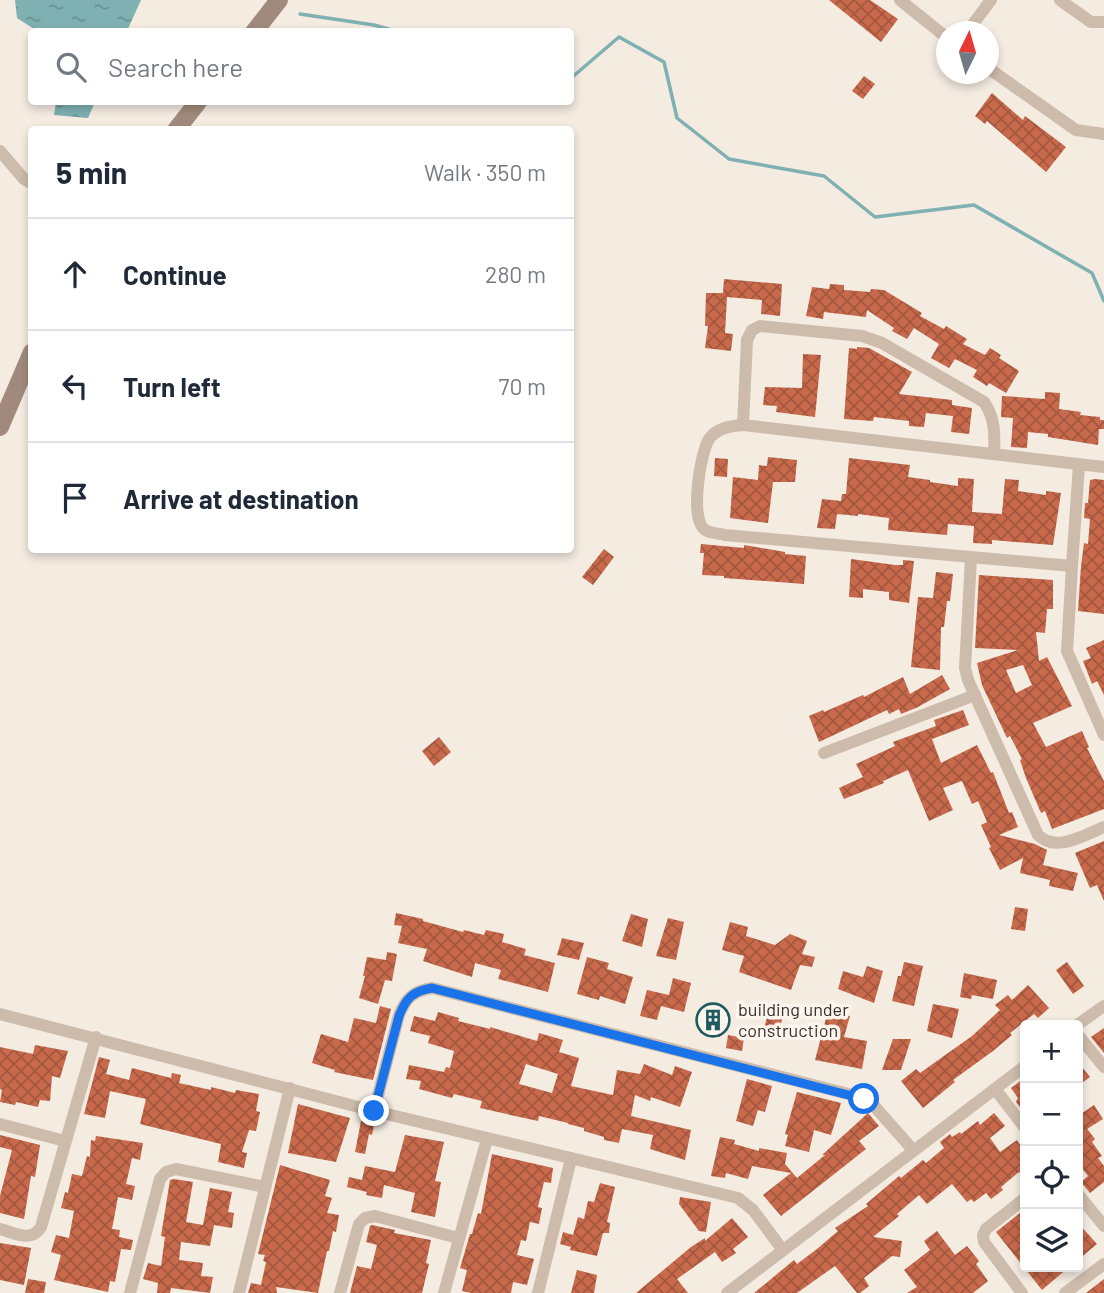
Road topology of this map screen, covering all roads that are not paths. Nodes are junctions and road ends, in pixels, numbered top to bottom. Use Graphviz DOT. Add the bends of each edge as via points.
graph roads {
  1 [pos="279,0"];
  2 [pos="900,0"];
  3 [pos="991,0"];
  4 [pos="1060,0"];
  5 [pos="975,21"];
  6 [pos="1104,22"];
  7 [pos="257,28"];
  8 [pos="936,28"];
  9 [pos="999,75"];
  10 [pos="196,105"];
  11 [pos="179,126"];
  12 [pos="1104,134"];
  13 [pos="0,151"];
  14 [pos="28,182"];
  15 [pos="28,360"];
  16 [pos="743,425"];
  17 [pos="0,428"];
  18 [pos="994,453"];
  19 [pos="1079,465"];
  20 [pos="1104,467"];
  21 [pos="971,558"];
  22 [pos="1072,566"];
  23 [pos="975,695"];
  24 [pos="1104,735"];
  25 [pos="824,753"];
  26 [pos="1104,827"];
  27 [pos="1104,1006"];
  28 [pos="0,1014"];
  29 [pos="1083,1021"];
  30 [pos="96,1037"];
  31 [pos="1083,1041"];
  32 [pos="1104,1067"];
  33 [pos="1020,1070"];
  34 [pos="290,1088"];
  35 [pos="995,1089"];
  36 [pos="374,1111"];
  37 [pos="1020,1122"];
  38 [pos="0,1124"];
  39 [pos="486,1139"];
  40 [pos="65,1141"];
  41 [pos="913,1150"];
  42 [pos="570,1159"];
  43 [pos="265,1187"];
  44 [pos="1083,1200"];
  45 [pos="1020,1202"];
  46 [pos="1104,1226"];
  47 [pos="0,1229"];
  48 [pos="458,1238"];
  49 [pos="782,1250"];
  50 [pos="1104,1264"];
  51 [pos="130,1293"];
  52 [pos="239,1293"];
  53 [pos="340,1293"];
  54 [pos="444,1293"];
  55 [pos="538,1293"];
  56 [pos="727,1293"];
  57 [pos="1022,1293"];
  58 [pos="1065,1293"];
  1 -- 7 [label="street"];
  2 -- 8 [label="street"];
  3 -- 5 [label="street"];
  4 -- 6 [label="street" via="1091,22"];
  9 -- 12 [label="street" via="1076,131"];
  10 -- 11 [label="street"];
  13 -- 14 [label="street"];
  15 -- 17 [label="street"];
  16 -- 18 [label="street"];
  16 -- 18 [label="street" via="747,340 752,330 760,326 863,336 984,402 995,430"];
  16 -- 21 [label="street" via="724,427 710,438 702,456 698,517 708,532"];
  18 -- 19 [label="street"];
  19 -- 20 [label="street"];
  19 -- 22 [label="street"];
  21 -- 22 [label="street"];
  21 -- 23 [label="street" via="964,656"];
  22 -- 24 [label="street" via="1067,651"];
  23 -- 25 [label="street"];
  23 -- 26 [label="street" via="1038,835 1063,843"];
  27 -- 29 [label="street"];
  28 -- 30 [label="street"];
  30 -- 34 [label="street"];
  30 -- 40 [label="street"];
  31 -- 32 [label="street"];
  33 -- 35 [label="street"];
  34 -- 36 [label="street"];
  34 -- 43 [label="street"];
  35 -- 37 [label="street"];
  35 -- 41 [label="street"];
  36 -- 39 [label="street"];
  36 -- 41 [label="street" via="405,1001 416,990 432,988 868,1100"];
  38 -- 40 [label="street"];
  39 -- 42 [label="street"];
  39 -- 48 [label="street"];
  40 -- 47 [label="street" via="36,1234 27,1237"];
  41 -- 49 [label="street"];
  42 -- 49 [label="street" via="738,1198 753,1210"];
  42 -- 55 [label="street"];
  43 -- 51 [label="street" via="176,1169 166,1172 160,1179"];
  43 -- 52 [label="street"];
  44 -- 46 [label="street"];
  45 -- 57 [label="street" via="983,1235"];
  48 -- 53 [label="street" via="375,1216 365,1218 359,1224"];
  48 -- 54 [label="street"];
  49 -- 56 [label="street"];
  50 -- 58 [label="street"];
}
